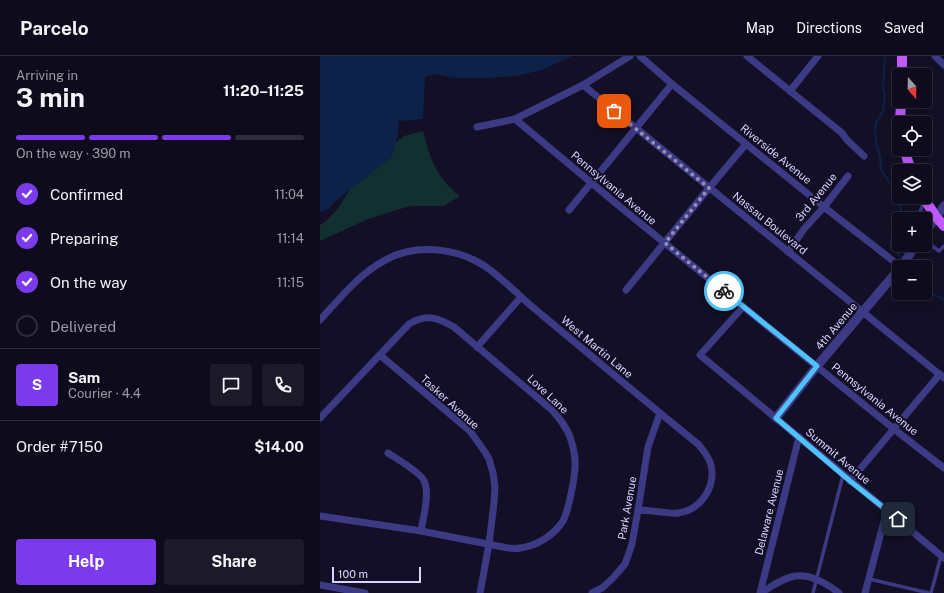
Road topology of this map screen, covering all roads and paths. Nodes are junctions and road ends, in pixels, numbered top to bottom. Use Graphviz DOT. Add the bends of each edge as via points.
graph roads {
  1 [pos="630,56"];
  2 [pos="640,56"];
  3 [pos="747,56"];
  4 [pos="818,56"];
  5 [pos="902,56"];
  6 [pos="935,56"];
  7 [pos="944,65"];
  8 [pos="902,68"];
  9 [pos="672,84"];
  10 [pos="583,85"];
  11 [pos="790,91"];
  12 [pos="515,119"];
  13 [pos="477,127"];
  14 [pos="636,128"];
  15 [pos="746,144"];
  16 [pos="864,156"];
  17 [pos="848,176"];
  18 [pos="591,183"];
  19 [pos="709,188"];
  20 [pos="927,204"];
  21 [pos="944,206"];
  22 [pos="824,207"];
  23 [pos="569,210"];
  24 [pos="936,217"];
  25 [pos="932,223"];
  26 [pos="944,226"];
  27 [pos="665,243"];
  28 [pos="932,246"];
  29 [pos="943,247"];
  30 [pos="939,251"];
  31 [pos="788,252"];
  32 [pos="944,255"];
  33 [pos="892,262"];
  34 [pos="892,278"];
  35 [pos="626,290"];
  36 [pos="520,297"];
  37 [pos="743,307"];
  38 [pos="864,312"];
  39 [pos="320,320"];
  40 [pos="477,347"];
  41 [pos="380,355"];
  42 [pos="817,366"];
  43 [pos="942,376"];
  44 [pos="660,413"];
  45 [pos="320,418"];
  46 [pos="776,418"];
  47 [pos="894,428"];
  48 [pos="799,437"];
  49 [pos="388,453"];
  50 [pos="944,468"];
  51 [pos="844,475"];
  52 [pos="850,481"];
  53 [pos="638,510"];
  54 [pos="887,510"];
  55 [pos="320,516"];
  56 [pos="421,531"];
  57 [pos="489,544"];
  58 [pos="942,557"];
  59 [pos="816,579"];
  60 [pos="869,580"];
  61 [pos="320,585"];
  62 [pos="603,591"];
  63 [pos="364,593"];
  64 [pos="480,593"];
  65 [pos="592,593"];
  66 [pos="760,593"];
  67 [pos="813,593"];
  68 [pos="839,593"];
  69 [pos="865,593"];
  70 [pos="930,593"];
  1 -- 10 [label="street"];
  2 -- 9 [label="street, Riverside Avenue"];
  3 -- 11 [label="street"];
  4 -- 11 [label="street"];
  5 -- 8 [label="main road"];
  6 -- 7 [label="street"];
  9 -- 14 [label="street"];
  9 -- 15 [label="street, Riverside Avenue"];
  10 -- 12 [label="street"];
  10 -- 14 [label="street, Nassau Boulevard"];
  11 -- 16 [label="street" via="842,133"];
  12 -- 13 [label="street"];
  12 -- 18 [label="street, Pennsylvania Avenue"];
  14 -- 18 [label="street"];
  14 -- 19 [label="street, Nassau Boulevard"];
  15 -- 19 [label="street"];
  15 -- 22 [label="street, Riverside Avenue"];
  17 -- 22 [label="street, 3rd Avenue"];
  18 -- 23 [label="street"];
  18 -- 27 [label="street, Pennsylvania Avenue"];
  19 -- 27 [label="street"];
  19 -- 31 [label="street, Nassau Boulevard"];
  20 -- 24 [label="main road"];
  21 -- 24 [label="street"];
  22 -- 31 [label="street, 3rd Avenue"];
  22 -- 33 [label="street, Riverside Avenue"];
  24 -- 25 [label="street"];
  24 -- 26 [label="main road"];
  27 -- 35 [label="street"];
  27 -- 37 [label="street, Pennsylvania Avenue"];
  28 -- 30 [label="lane"];
  29 -- 30 [label="lane"];
  30 -- 32 [label="lane"];
  31 -- 38 [label="street, Nassau Boulevard"];
  34 -- 38 [label="street, 4th Avenue"];
  36 -- 39 [label="street, West Martin Lane" via="487,267 461,254 416,250 393,257 365,273"];
  36 -- 40 [label="street"];
  36 -- 44 [label="street, West Martin Lane"];
  37 -- 42 [label="street, Pennsylvania Avenue"];
  37 -- 46 [label="street, Summit Avenue" via="700,355"];
  38 -- 42 [label="street, 4th Avenue"];
  38 -- 43 [label="street, Nassau Boulevard"];
  40 -- 41 [label="street, Love Lane" via="448,324 430,317 409,324"];
  40 -- 57 [label="street, Love Lane" via="542,401 562,422 570,436 576,460 567,510 555,530 541,541 527,547 508,548"];
  41 -- 45 [label="street, Love Lane"];
  41 -- 57 [label="street, Tasker Avenue" via="470,431 485,452 495,487"];
  42 -- 46 [label="street, 4th Avenue"];
  42 -- 47 [label="street, Pennsylvania Avenue"];
  43 -- 47 [label="street"];
  44 -- 53 [label="street, Park Avenue" via="648,446"];
  44 -- 53 [label="street, West Martin Lane" via="703,450 711,464 712,478 704,497 691,509 678,513"];
  46 -- 48 [label="street, Summit Avenue"];
  47 -- 50 [label="street, Pennsylvania Avenue"];
  47 -- 52 [label="street"];
  48 -- 51 [label="street, Summit Avenue"];
  48 -- 66 [label="street, Delaware Avenue"];
  49 -- 56 [label="street" via="416,473 426,486"];
  51 -- 52 [label="street, Summit Avenue"];
  51 -- 59 [label="lane"];
  52 -- 54 [label="street, Summit Avenue"];
  53 -- 62 [label="street, Park Avenue" via="632,544 624,564"];
  54 -- 58 [label="street, Summit Avenue"];
  54 -- 60 [label="street"];
  55 -- 56 [label="street, Love Lane"];
  56 -- 57 [label="street, Love Lane"];
  57 -- 64 [label="street, Tasker Avenue"];
  58 -- 70 [label="lane"];
  59 -- 66 [label="street" via="792,576"];
  59 -- 67 [label="lane"];
  59 -- 68 [label="street"];
  60 -- 69 [label="street"];
  60 -- 70 [label="lane"];
  61 -- 63 [label="street"];
  62 -- 65 [label="street, Park Avenue"];
}
